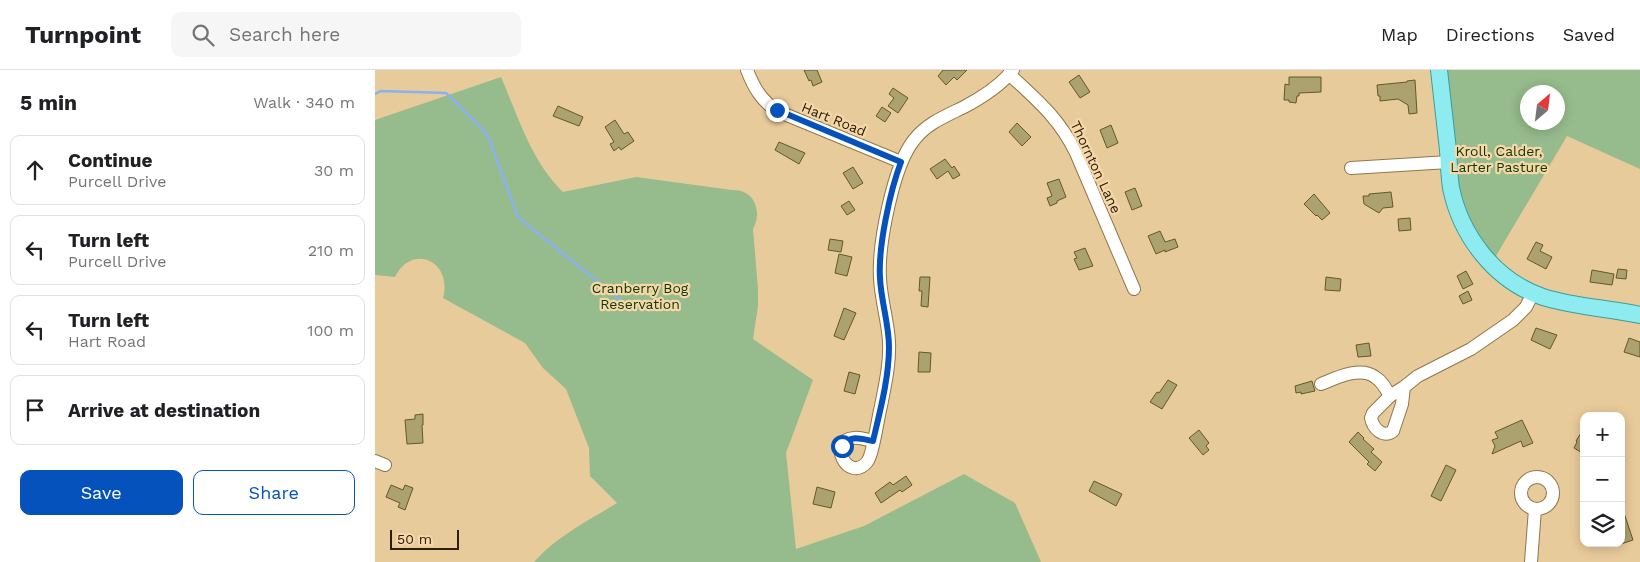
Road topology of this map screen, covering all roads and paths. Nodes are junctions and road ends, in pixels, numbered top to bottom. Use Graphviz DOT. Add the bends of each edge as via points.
graph roads {
  1 [pos="747,70"];
  2 [pos="1439,70"];
  3 [pos="1011,72"];
  4 [pos="901,162"];
  5 [pos="1449,162"];
  6 [pos="1351,168"];
  7 [pos="1134,289"];
  8 [pos="1533,293"];
  9 [pos="1640,316"];
  10 [pos="1321,384"];
  11 [pos="1404,388"];
  12 [pos="1390,396"];
  13 [pos="873,441"];
  14 [pos="1535,509"];
  15 [pos="1531,562"];
  1 -- 4 [label="street, Hart Road" via="757,93 777,110"];
  2 -- 5 [label="main road"];
  3 -- 4 [label="street" via="967,106 925,128 911,143"];
  3 -- 7 [label="street, Thornton Lane" via="1047,108 1065,132"];
  4 -- 13 [label="street" via="880,258 889,348"];
  5 -- 6 [label="street"];
  5 -- 8 [label="main road" via="1451,188 1474,244 1503,275"];
  8 -- 9 [label="main road"];
  8 -- 11 [label="street" via="1513,320 1471,348 1418,376"];
  10 -- 12 [label="street" via="1363,373 1375,377"];
  11 -- 12 [label="street"];
  11 -- 12 [label="street" via="1393,431 1384,434 1374,427 1371,418"];
  14 -- 15 [label="street"];
}
